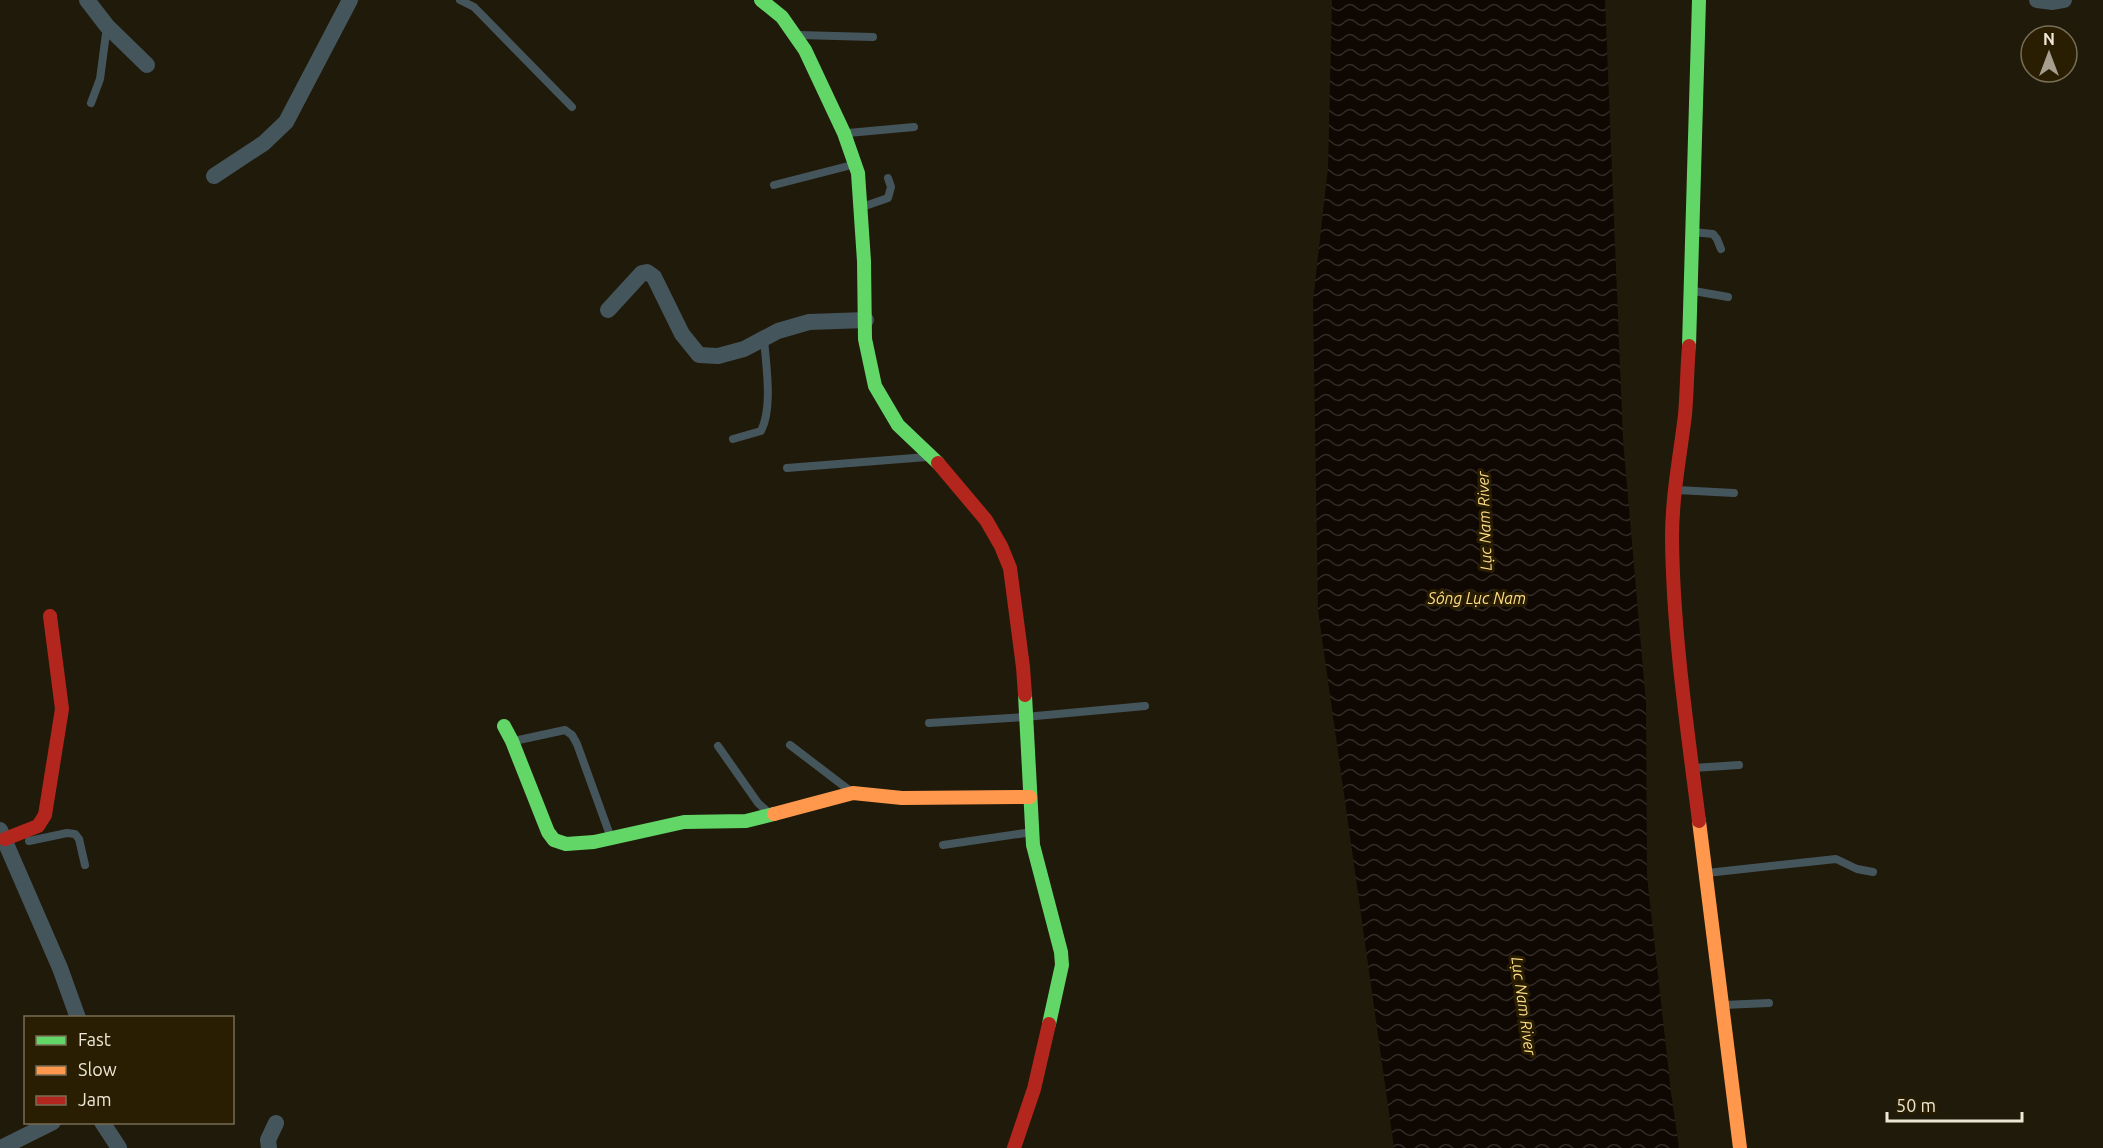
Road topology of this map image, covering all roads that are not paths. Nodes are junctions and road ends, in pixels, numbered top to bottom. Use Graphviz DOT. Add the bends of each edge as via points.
graph roads {
  1 [pos="87,0"];
  2 [pos="350,0"];
  3 [pos="460,0"];
  4 [pos="761,0"];
  5 [pos="1699,0"];
  6 [pos="2037,0"];
  7 [pos="2064,0"];
  8 [pos="107,26"];
  9 [pos="794,34"];
  10 [pos="873,37"];
  11 [pos="147,64"];
  12 [pos="92,103"];
  13 [pos="572,106"];
  14 [pos="914,128"];
  15 [pos="844,133"];
  16 [pos="855,164"];
  17 [pos="214,176"];
  18 [pos="888,178"];
  19 [pos="774,185"];
  20 [pos="861,207"];
  21 [pos="1692,232"];
  22 [pos="1720,249"];
  23 [pos="1690,290"];
  24 [pos="1728,297"];
  25 [pos="608,310"];
  26 [pos="866,320"];
  27 [pos="764,338"];
  28 [pos="733,439"];
  29 [pos="932,456"];
  30 [pos="787,468"];
  31 [pos="1674,490"];
  32 [pos="1734,493"];
  33 [pos="50,616"];
  34 [pos="1145,706"];
  35 [pos="1025,717"];
  36 [pos="929,723"];
  37 [pos="504,726"];
  38 [pos="512,741"];
  39 [pos="790,745"];
  40 [pos="718,746"];
  41 [pos="1739,765"];
  42 [pos="1693,768"];
  43 [pos="853,793"];
  44 [pos="1030,796"];
  45 [pos="770,814"];
  46 [pos="1032,832"];
  47 [pos="611,838"];
  48 [pos="4,839"];
  49 [pos="943,845"];
  50 [pos="85,865"];
  51 [pos="1873,872"];
  52 [pos="1706,873"];
  53 [pos="1769,1003"];
  54 [pos="1722,1005"];
  55 [pos="78,1016"];
  56 [pos="276,1123"];
  57 [pos="49,1124"];
  58 [pos="103,1124"];
  59 [pos="1,1148"];
  60 [pos="119,1148"];
  61 [pos="269,1148"];
  62 [pos="1014,1148"];
  63 [pos="1740,1148"];
  1 -- 8 [label="street"];
  2 -- 17 [label="street" via="286,122 264,143"];
  3 -- 13 [label="lane" via="474,7"];
  4 -- 9 [label="street" via="782,17"];
  5 -- 21 [label="street"];
  6 -- 7 [label="street"];
  8 -- 11 [label="street"];
  8 -- 12 [label="lane" via="100,80"];
  9 -- 10 [label="lane"];
  9 -- 15 [label="street"];
  14 -- 15 [label="lane"];
  15 -- 16 [label="street"];
  16 -- 19 [label="lane"];
  16 -- 20 [label="street"];
  18 -- 20 [label="lane" via="888,198"];
  20 -- 26 [label="street"];
  21 -- 22 [label="lane" via="1713,234"];
  21 -- 23 [label="street"];
  23 -- 24 [label="lane"];
  23 -- 31 [label="street" via="1684,413"];
  25 -- 27 [label="street" via="647,272 654,277 682,334 699,355 718,356"];
  26 -- 27 [label="street" via="809,322"];
  26 -- 29 [label="street" via="865,339 875,386 898,425"];
  27 -- 28 [label="lane" via="766,421 761,431"];
  29 -- 30 [label="lane"];
  29 -- 35 [label="street" via="986,520 1010,568 1023,667"];
  31 -- 32 [label="lane"];
  31 -- 42 [label="street" via="1674,591"];
  33 -- 48 [label="street" via="62,709 45,815 38,826"];
  34 -- 35 [label="lane"];
  35 -- 36 [label="lane"];
  35 -- 44 [label="street"];
  37 -- 38 [label="street"];
  38 -- 47 [label="street" via="554,840 566,844"];
  38 -- 47 [label="lane" via="565,730 572,735"];
  39 -- 43 [label="lane"];
  40 -- 45 [label="lane"];
  41 -- 42 [label="lane"];
  42 -- 52 [label="street"];
  43 -- 44 [label="street" via="902,798"];
  43 -- 45 [label="street"];
  44 -- 46 [label="street"];
  45 -- 47 [label="street" via="746,821 684,822"];
  46 -- 49 [label="lane"];
  46 -- 62 [label="street" via="1062,965 1034,1089"];
  48 -- 50 [label="lane" via="33,840 75,834"];
  48 -- 55 [label="street"];
  51 -- 52 [label="lane" via="1836,859"];
  52 -- 54 [label="street"];
  53 -- 54 [label="lane"];
  54 -- 63 [label="street"];
  56 -- 61 [label="street" via="268,1140"];
  57 -- 59 [label="street"];
  58 -- 60 [label="street"];
}
